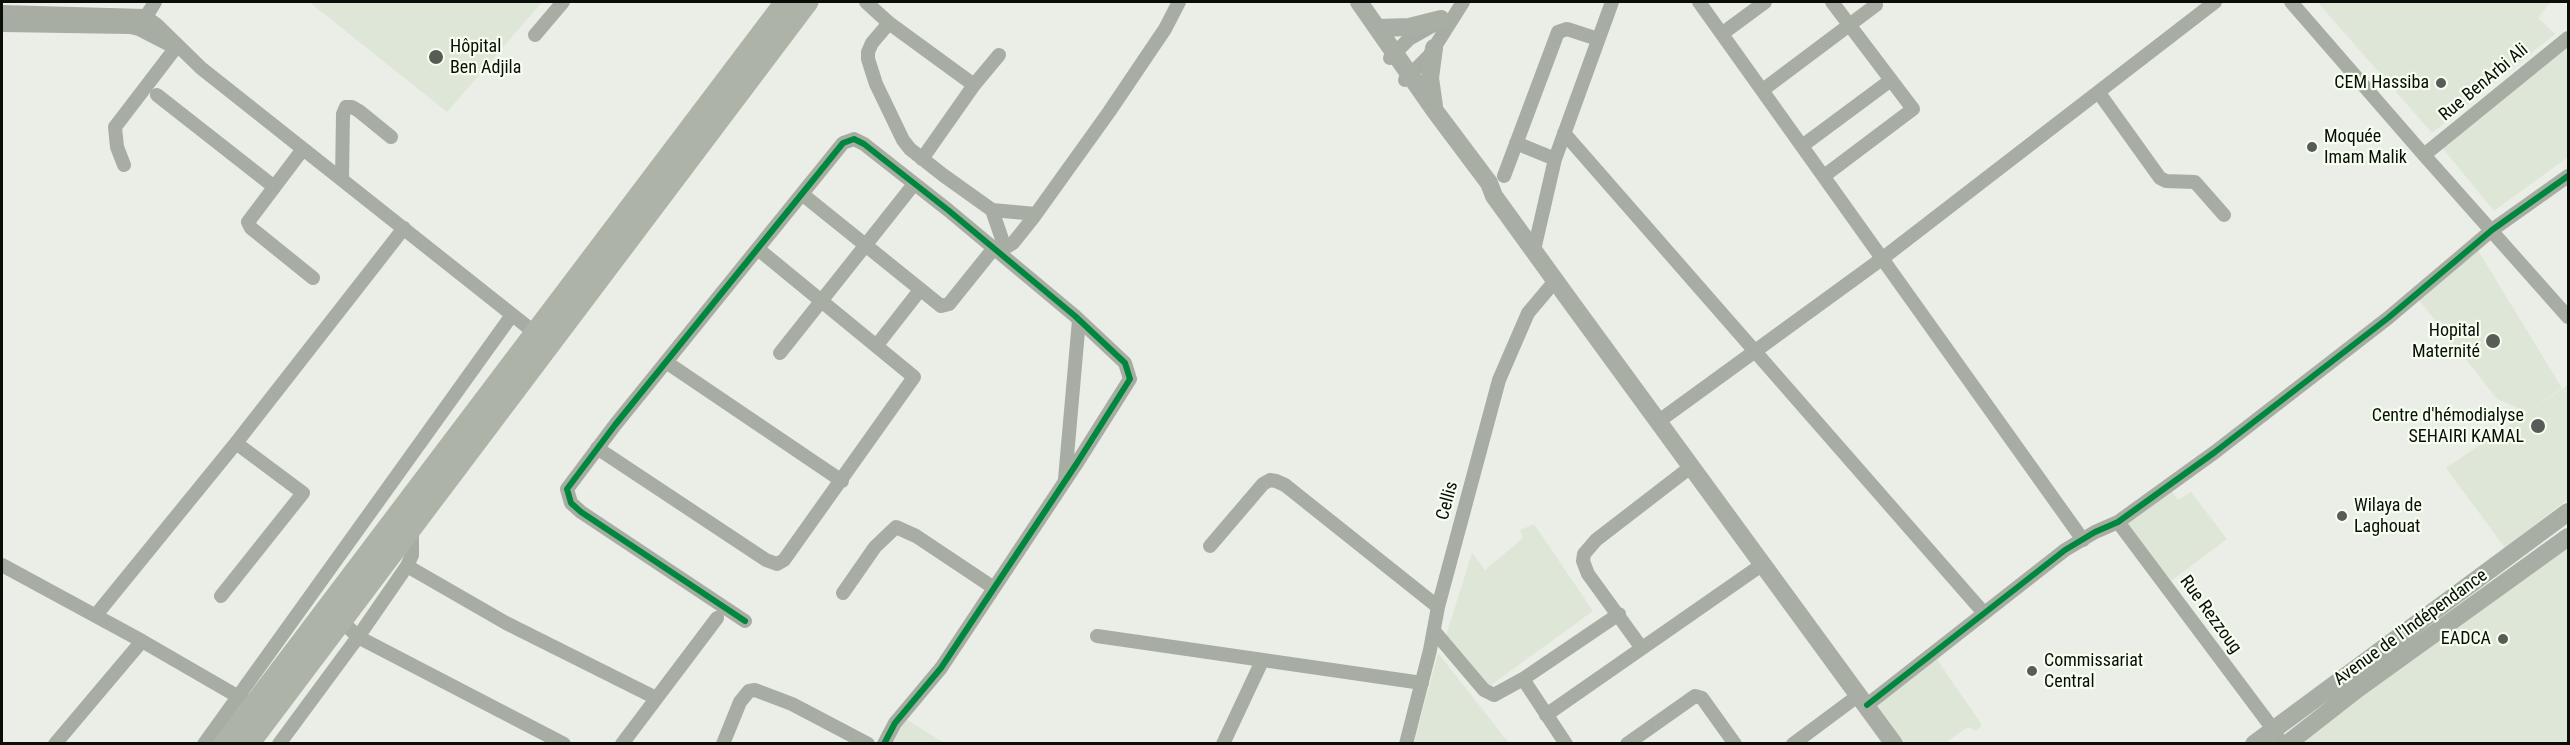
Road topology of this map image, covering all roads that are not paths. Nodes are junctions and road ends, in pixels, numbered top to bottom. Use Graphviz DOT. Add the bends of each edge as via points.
graph roads {
  1 [pos="155,2"];
  2 [pos="563,2"];
  3 [pos="785,2"];
  4 [pos="808,2"];
  5 [pos="866,2"];
  6 [pos="1179,2"];
  7 [pos="1350,2"];
  8 [pos="1359,2"];
  9 [pos="1461,2"];
  10 [pos="1612,2"];
  11 [pos="1699,2"];
  12 [pos="1765,2"];
  13 [pos="1832,2"];
  14 [pos="2215,2"];
  15 [pos="2294,2"];
  16 [pos="1876,5"];
  17 [pos="2,12"];
  18 [pos="1441,19"];
  19 [pos="142,22"];
  20 [pos="889,23"];
  21 [pos="2,25"];
  22 [pos="1850,25"];
  23 [pos="1378,28"];
  24 [pos="1723,33"];
  25 [pos="535,35"];
  26 [pos="2568,38"];
  27 [pos="1598,39"];
  28 [pos="1434,48"];
  29 [pos="178,49"];
  30 [pos="999,55"];
  31 [pos="1393,55"];
  32 [pos="1408,78"];
  33 [pos="1891,80"];
  34 [pos="974,86"];
  35 [pos="1764,89"];
  36 [pos="2099,93"];
  37 [pos="157,95"];
  38 [pos="1435,111"];
  39 [pos="1564,133"];
  40 [pos="391,137"];
  41 [pos="1516,143"];
  42 [pos="1802,146"];
  43 [pos="303,149"];
  44 [pos="2424,155"];
  45 [pos="922,159"];
  46 [pos="1555,159"];
  47 [pos="124,165"];
  48 [pos="1504,176"];
  49 [pos="1824,176"];
  50 [pos="2568,176"];
  51 [pos="342,180"];
  52 [pos="914,184"];
  53 [pos="273,186"];
  54 [pos="802,194"];
  55 [pos="1494,196"];
  56 [pos="992,210"];
  57 [pos="1036,214"];
  58 [pos="2224,215"];
  59 [pos="404,228"];
  60 [pos="2492,230"];
  61 [pos="866,246"];
  62 [pos="758,249"];
  63 [pos="994,249"];
  64 [pos="1534,250"];
  65 [pos="1883,258"];
  66 [pos="313,278"];
  67 [pos="1555,281"];
  68 [pos="920,290"];
  69 [pos="823,301"];
  70 [pos="512,315"];
  71 [pos="2568,317"];
  72 [pos="1080,320"];
  73 [pos="534,332"];
  74 [pos="878,345"];
  75 [pos="1756,351"];
  76 [pos="780,353"];
  77 [pos="666,362"];
  78 [pos="1659,421"];
  79 [pos="236,443"];
  80 [pos="597,448"];
  81 [pos="1692,466"];
  82 [pos="842,481"];
  83 [pos="1065,481"];
  84 [pos="2568,512"];
  85 [pos="2118,522"];
  86 [pos="412,525"];
  87 [pos="2568,537"];
  88 [pos="2083,540"];
  89 [pos="1209,546"];
  90 [pos="1763,564"];
  91 [pos="2,565"];
  92 [pos="407,566"];
  93 [pos="994,588"];
  94 [pos="843,593"];
  95 [pos="221,596"];
  96 [pos="1438,607"];
  97 [pos="1983,612"];
  98 [pos="1619,614"];
  99 [pos="96,615"];
  100 [pos="717,618"];
  101 [pos="341,620"];
  102 [pos="745,621"];
  103 [pos="1434,631"];
  104 [pos="1097,636"];
  105 [pos="358,638"];
  106 [pos="2396,639"];
  107 [pos="142,641"];
  108 [pos="1641,647"];
  109 [pos="2407,653"];
  110 [pos="1262,661"];
  111 [pos="1523,679"];
  112 [pos="1422,683"];
  113 [pos="2351,683"];
  114 [pos="656,698"];
  115 [pos="1863,700"];
  116 [pos="245,701"];
  117 [pos="1546,715"];
  118 [pos="2277,736"];
  119 [pos="2295,740"];
  120 [pos="216,741"];
  121 [pos="56,744"];
  122 [pos="249,744"];
  123 [pos="279,744"];
  124 [pos="564,744"];
  125 [pos="622,744"];
  126 [pos="723,744"];
  127 [pos="868,744"];
  128 [pos="884,744"];
  129 [pos="1223,744"];
  130 [pos="1406,744"];
  131 [pos="1566,744"];
  132 [pos="1627,744"];
  133 [pos="1735,744"];
  134 [pos="1793,744"];
  135 [pos="1894,744"];
  136 [pos="2254,744"];
  1 -- 19 [label="street"];
  2 -- 25 [label="street"];
  3 -- 73 [label="highway"];
  4 -- 86 [label="highway"];
  5 -- 20 [label="street"];
  6 -- 57 [label="street" via="1165,29"];
  7 -- 31 [label="main road"];
  8 -- 23 [label="main road"];
  9 -- 18 [label="street"];
  9 -- 28 [label="street"];
  10 -- 27 [label="street"];
  11 -- 24 [label="street"];
  12 -- 24 [label="street"];
  13 -- 22 [label="street"];
  14 -- 36 [label="street"];
  15 -- 44 [label="street"];
  16 -- 22 [label="street"];
  17 -- 19 [label="street"];
  18 -- 23 [label="main road" via="1409,27"];
  18 -- 31 [label="street" via="1409,39"];
  19 -- 21 [label="street"];
  19 -- 29 [label="street" via="157,25"];
  20 -- 34 [label="street"];
  20 -- 45 [label="street" via="872,43 868,59 894,123 910,149"];
  22 -- 33 [label="street"];
  22 -- 35 [label="street"];
  23 -- 31 [label="main road"];
  24 -- 35 [label="street"];
  26 -- 44 [label="street, Rue BenArbi Ali"];
  27 -- 39 [label="street"];
  27 -- 41 [label="street" via="1567,29 1558,32"];
  28 -- 32 [label="street"];
  28 -- 38 [label="main road" via="1430,78"];
  29 -- 43 [label="street"];
  29 -- 47 [label="street" via="115,127"];
  30 -- 34 [label="street"];
  31 -- 32 [label="main road"];
  32 -- 38 [label="main road"];
  32 -- 55 [label="main road" via="1483,188"];
  33 -- 42 [label="street"];
  33 -- 49 [label="street" via="1913,109"];
  34 -- 45 [label="street"];
  35 -- 42 [label="street"];
  36 -- 58 [label="street" via="2160,178 2195,182"];
  36 -- 65 [label="street"];
  37 -- 53 [label="street"];
  38 -- 55 [label="main road" via="1489,183"];
  39 -- 46 [label="street"];
  39 -- 75 [label="street"];
  40 -- 51 [label="street" via="359,111 346,107"];
  41 -- 46 [label="street"];
  41 -- 48 [label="street"];
  42 -- 49 [label="street"];
  43 -- 51 [label="street"];
  43 -- 53 [label="street"];
  44 -- 60 [label="street"];
  45 -- 56 [label="street"];
  46 -- 64 [label="street"];
  49 -- 65 [label="street"];
  50 -- 60 [label="street"];
  51 -- 59 [label="street"];
  52 -- 54 [label="street" via="864,144 849,139"];
  52 -- 61 [label="street"];
  52 -- 63 [label="street"];
  53 -- 66 [label="street" via="248,225"];
  54 -- 61 [label="street"];
  54 -- 62 [label="street"];
  55 -- 64 [label="main road"];
  56 -- 57 [label="street"];
  56 -- 57 [label="street" via="1006,246"];
  59 -- 70 [label="street"];
  59 -- 79 [label="street"];
  60 -- 71 [label="street"];
  60 -- 85 [label="street" via="2388,318"];
  61 -- 68 [label="street"];
  61 -- 69 [label="street"];
  62 -- 69 [label="street"];
  62 -- 77 [label="street"];
  63 -- 68 [label="street" via="949,304 941,306"];
  63 -- 72 [label="street"];
  64 -- 67 [label="main road"];
  65 -- 75 [label="street"];
  65 -- 88 [label="street"];
  67 -- 78 [label="main road"];
  67 -- 96 [label="street, Cellis" via="1528,313 1499,380"];
  68 -- 74 [label="street"];
  69 -- 74 [label="street"];
  69 -- 76 [label="street"];
  70 -- 73 [label="street"];
  70 -- 116 [label="street"];
  72 -- 83 [label="street"];
  72 -- 83 [label="street" via="1125,363 1130,379"];
  73 -- 116 [label="highway"];
  74 -- 82 [label="street" via="914,377"];
  75 -- 78 [label="street"];
  75 -- 97 [label="street"];
  77 -- 80 [label="street"];
  77 -- 82 [label="street"];
  78 -- 81 [label="main road"];
  79 -- 95 [label="street" via="303,493"];
  79 -- 99 [label="street"];
  80 -- 82 [label="street" via="773,563 784,560"];
  80 -- 102 [label="street" via="569,483 567,495 571,503"];
  81 -- 90 [label="main road"];
  81 -- 98 [label="street" via="1596,540 1584,554 1588,574"];
  83 -- 93 [label="street"];
  84 -- 106 [label="main road, Avenue de l'Indépendance"];
  85 -- 88 [label="street"];
  85 -- 118 [label="street, Rue Rezzoug"];
  86 -- 92 [label="street" via="412,555"];
  86 -- 101 [label="highway"];
  87 -- 109 [label="main road"];
  88 -- 97 [label="street"];
  89 -- 96 [label="street" via="1263,484 1276,481"];
  90 -- 108 [label="street"];
  90 -- 115 [label="main road"];
  91 -- 99 [label="street"];
  92 -- 105 [label="street"];
  92 -- 114 [label="street" via="506,623"];
  93 -- 94 [label="street" via="896,527 875,547"];
  93 -- 128 [label="street" via="934,677 895,723"];
  96 -- 103 [label="street, Cellis"];
  97 -- 115 [label="street"];
  98 -- 108 [label="street"];
  98 -- 111 [label="street"];
  99 -- 107 [label="street"];
  100 -- 114 [label="street"];
  101 -- 105 [label="street"];
  101 -- 122 [label="highway"];
  103 -- 111 [label="street" via="1490,695"];
  103 -- 112 [label="street, Cellis"];
  104 -- 110 [label="street"];
  105 -- 123 [label="street"];
  105 -- 124 [label="street"];
  106 -- 109 [label="main road"];
  106 -- 113 [label="main road, Avenue de l'Indépendance"];
  107 -- 116 [label="street"];
  107 -- 121 [label="street"];
  108 -- 117 [label="street"];
  109 -- 113 [label="main road"];
  110 -- 112 [label="street"];
  110 -- 129 [label="street"];
  111 -- 117 [label="street"];
  112 -- 130 [label="street, Cellis"];
  113 -- 118 [label="main road, Avenue de l'Indépendance"];
  113 -- 119 [label="main road"];
  114 -- 125 [label="street"];
  115 -- 134 [label="street"];
  115 -- 135 [label="main road"];
  116 -- 120 [label="highway"];
  117 -- 131 [label="street"];
  118 -- 136 [label="main road, Avenue de l'Indépendance"];
  126 -- 127 [label="street" via="740,702 755,690 792,704"];
  132 -- 133 [label="street" via="1695,696 1702,698"];
}
